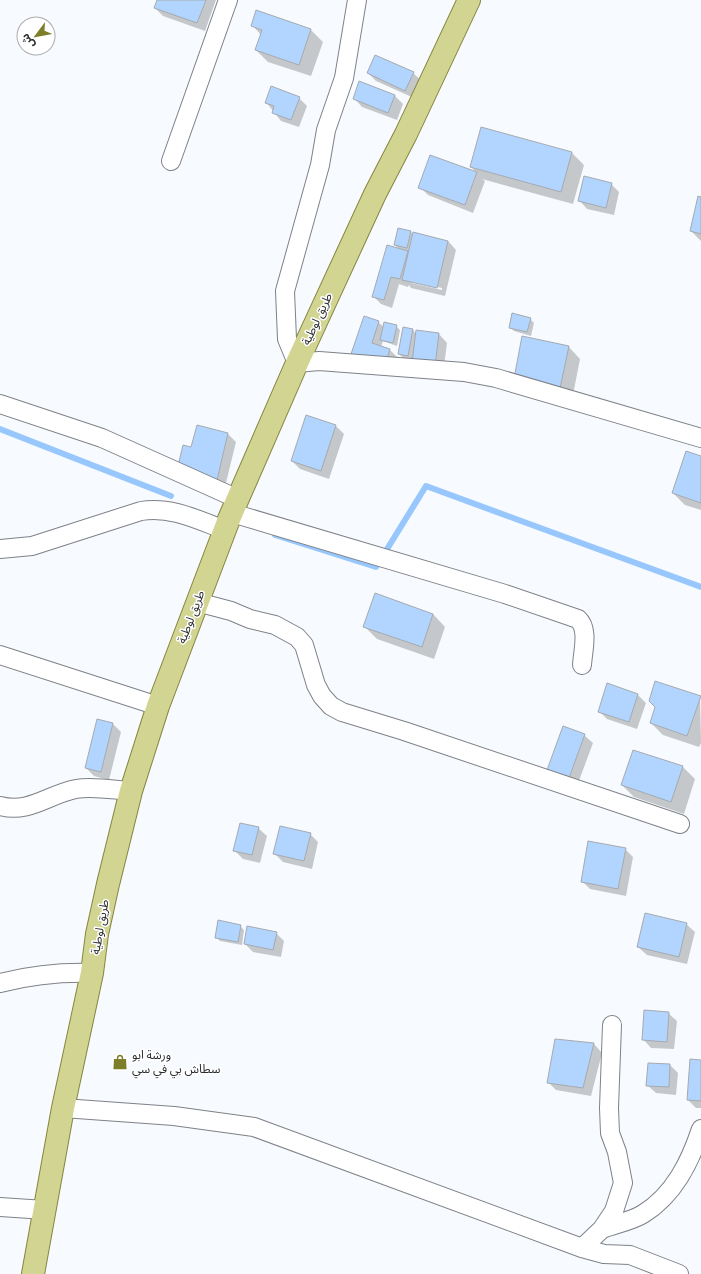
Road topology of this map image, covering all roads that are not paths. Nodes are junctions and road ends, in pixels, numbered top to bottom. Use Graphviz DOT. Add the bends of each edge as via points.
graph roads {
  1 [pos="228,0"];
  2 [pos="357,0"];
  3 [pos="469,0"];
  4 [pos="170,161"];
  5 [pos="297,363"];
  6 [pos="0,404"];
  7 [pos="701,438"];
  8 [pos="232,514"];
  9 [pos="0,549"];
  10 [pos="197,602"];
  11 [pos="0,655"];
  12 [pos="582,665"];
  13 [pos="158,706"];
  14 [pos="131,791"];
  15 [pos="0,806"];
  16 [pos="680,824"];
  17 [pos="92,974"];
  18 [pos="0,983"];
  19 [pos="612,1025"];
  20 [pos="64,1108"];
  21 [pos="701,1129"];
  22 [pos="0,1207"];
  23 [pos="44,1210"];
  24 [pos="602,1229"];
  25 [pos="582,1248"];
  26 [pos="33,1274"];
  27 [pos="679,1274"];
  1 -- 4 [label="street"];
  2 -- 5 [label="street" via="344,78 326,130 320,165 285,291 287,339"];
  3 -- 5 [label="main road, طريق لوطية"];
  5 -- 7 [label="street" via="319,361 464,372 496,378"];
  5 -- 8 [label="main road, طريق لوطية"];
  6 -- 8 [label="street" via="102,438"];
  8 -- 9 [label="street" via="154,509 32,546"];
  8 -- 10 [label="main road, طريق لوطية"];
  8 -- 12 [label="street" via="505,594 578,619 585,630"];
  10 -- 13 [label="main road, طريق لوطية"];
  10 -- 16 [label="street" via="275,625 297,637 304,645 322,696 331,706 342,712"];
  11 -- 13 [label="street"];
  13 -- 14 [label="main road, طريق لوطية"];
  14 -- 15 [label="street" via="78,788 60,792 26,807"];
  14 -- 17 [label="main road, طريق لوطية" via="97,934"];
  17 -- 18 [label="street" via="62,972"];
  17 -- 20 [label="main road, طريق لوطية"];
  19 -- 24 [label="street" via="610,1133 623,1183 614,1211"];
  20 -- 23 [label="main road, طريق لوطية"];
  20 -- 25 [label="street" via="174,1116 254,1127"];
  21 -- 24 [label="street" via="694,1151 674,1187 643,1214"];
  22 -- 23 [label="street"];
  23 -- 26 [label="main road, طريق لوطية"];
  24 -- 25 [label="street"];
  25 -- 27 [label="street" via="604,1254 630,1255"];
}
